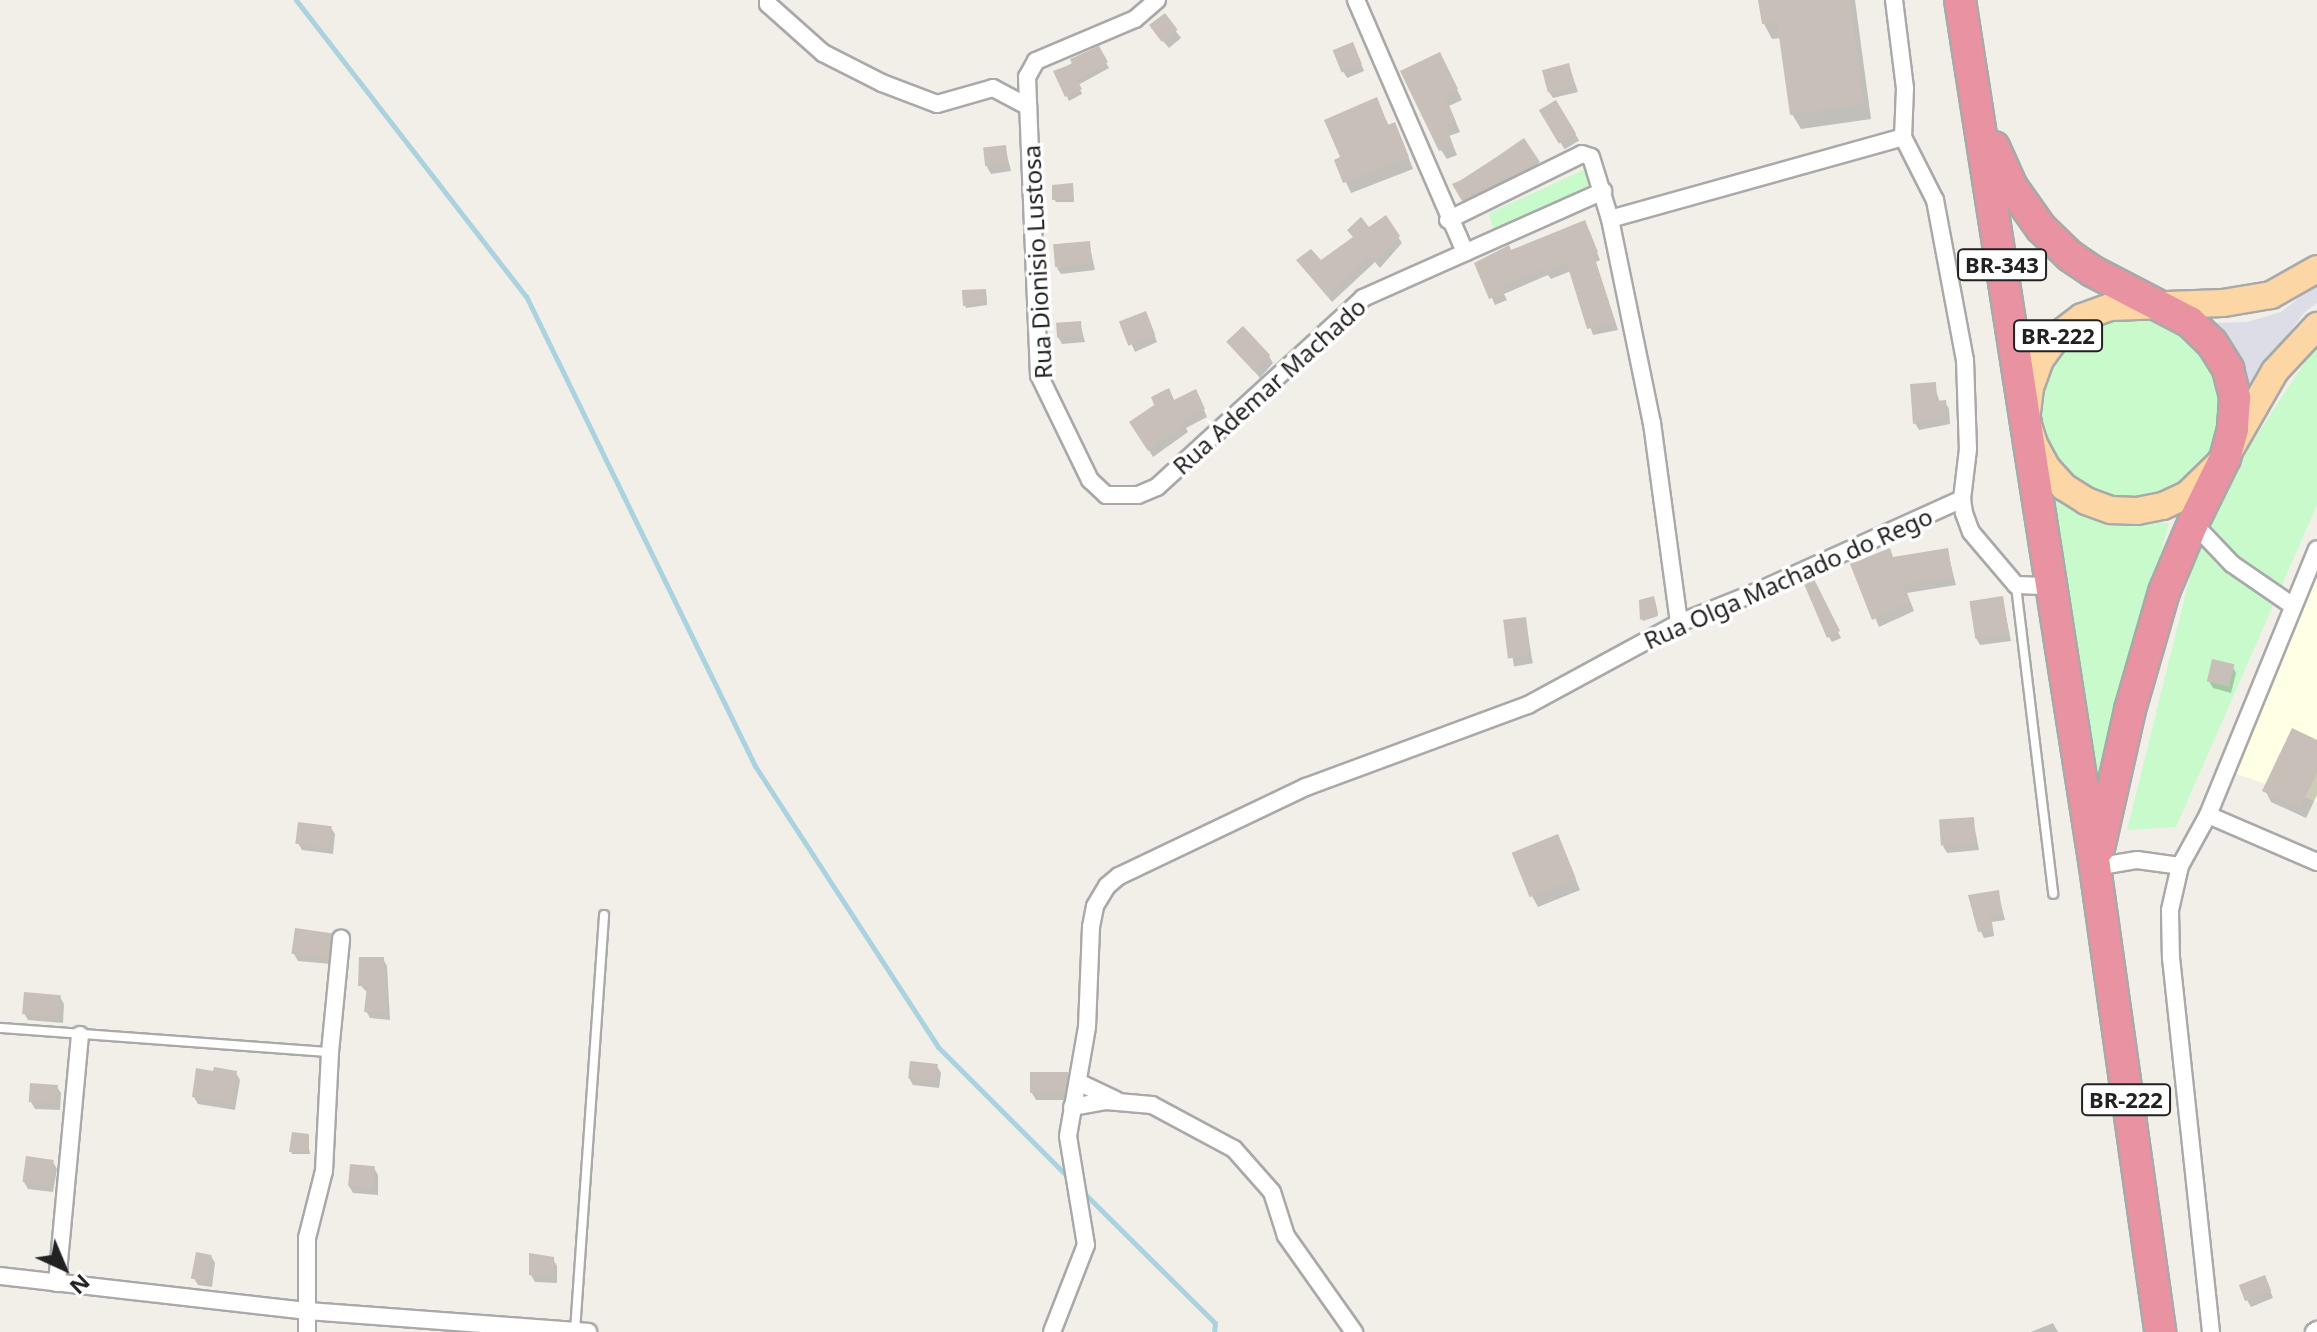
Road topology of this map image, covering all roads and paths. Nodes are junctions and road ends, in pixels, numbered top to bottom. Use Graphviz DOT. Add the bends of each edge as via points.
graph roads {
  1 [pos="768,0"];
  2 [pos="1157,0"];
  3 [pos="1356,0"];
  4 [pos="1894,0"];
  5 [pos="1960,0"];
  6 [pos="1028,107"];
  7 [pos="1978,112"];
  8 [pos="1903,137"];
  9 [pos="1603,191"];
  10 [pos="1610,219"];
  11 [pos="1448,220"];
  12 [pos="1465,252"];
  13 [pos="2317,269"];
  14 [pos="2163,306"];
  15 [pos="2317,326"];
  16 [pos="2026,419"];
  17 [pos="2225,458"];
  18 [pos="1157,487"];
  19 [pos="1962,499"];
  20 [pos="2193,523"];
  21 [pos="2317,549"];
  22 [pos="2016,585"];
  23 [pos="2050,586"];
  24 [pos="2293,606"];
  25 [pos="1679,623"];
  26 [pos="2208,815"];
  27 [pos="2317,862"];
  28 [pos="2180,866"];
  29 [pos="2095,867"];
  30 [pos="2053,894"];
  31 [pos="604,915"];
  32 [pos="341,939"];
  33 [pos="0,1028"];
  34 [pos="80,1035"];
  35 [pos="330,1052"];
  36 [pos="1078,1082"];
  37 [pos="1072,1107"];
  38 [pos="0,1276"];
  39 [pos="1315,1276"];
  40 [pos="57,1283"];
  41 [pos="309,1311"];
  42 [pos="307,1332"];
  43 [pos="580,1332"];
  44 [pos="1052,1332"];
  45 [pos="1354,1332"];
  46 [pos="2160,1332"];
  47 [pos="2211,1332"];
  1 -- 6 [label="street" via="823,53 882,83 937,104 993,88"];
  2 -- 6 [label="street, Rua Dionisio Lustosa" via="1135,19 1040,60 1027,77"];
  3 -- 11 [label="street"];
  4 -- 8 [label="street" via="1905,88"];
  5 -- 7 [label="highway, BR-343"];
  6 -- 18 [label="street, Rua Dionisio Lustosa" via="1039,375 1090,480 1106,495 1123,497"];
  7 -- 14 [label="highway" via="2012,187 2041,228 2092,271"];
  7 -- 16 [label="highway, BR-343"];
  8 -- 10 [label="street"];
  8 -- 19 [label="street" via="1935,200 1965,360 1968,449"];
  9 -- 10 [label="street"];
  9 -- 11 [label="street" via="1591,157 1582,154"];
  9 -- 12 [label="street, Rua Ademar Machado"];
  10 -- 25 [label="street" via="1652,423"];
  11 -- 12 [label="street"];
  12 -- 18 [label="street, Rua Ademar Machado" via="1352,306"];
  13 -- 14 [label="main road, BR-222" via="2271,295"];
  14 -- 16 [label="main road, BR-222" via="2110,307 2082,317 2058,335 2040,360"];
  14 -- 17 [label="highway" via="2212,343 2228,369 2235,398"];
  15 -- 17 [label="main road" via="2275,371"];
  16 -- 17 [label="main road" via="2046,467 2064,487 2111,510 2163,506 2187,495"];
  16 -- 23 [label="highway, BR-222"];
  17 -- 20 [label="highway"];
  19 -- 22 [label="street" via="1971,532"];
  19 -- 25 [label="street, Rua Olga Machado do Rego"];
  20 -- 24 [label="street" via="2232,564"];
  20 -- 29 [label="highway" via="2164,592 2130,710"];
  21 -- 24 [label="street"];
  22 -- 23 [label="street"];
  22 -- 30 [label="lane"];
  23 -- 29 [label="highway, BR-222"];
  24 -- 26 [label="street"];
  25 -- 36 [label="street, Rua Olga Machado do Rego" via="1528,705 1306,787 1119,876 1101,893 1091,927 1089,1012"];
  26 -- 27 [label="street"];
  26 -- 28 [label="street"];
  28 -- 29 [label="street" via="2137,860"];
  28 -- 47 [label="street" via="2170,910 2171,959"];
  29 -- 46 [label="highway, BR-222"];
  31 -- 43 [label="lane"];
  32 -- 35 [label="street"];
  33 -- 34 [label="lane"];
  34 -- 35 [label="lane"];
  34 -- 40 [label="street"];
  35 -- 41 [label="street" via="324,1171 307,1238"];
  36 -- 37 [label="street, Rua Olga Machado do Rego"];
  36 -- 39 [label="street" via="1117,1101 1183,1108 1267,1171 1298,1250"];
  37 -- 44 [label="street, Rua Olga Machado do Rego" via="1068,1136 1086,1245"];
  37 -- 45 [label="street" via="1106,1101 1152,1105 1234,1149 1272,1192 1286,1236"];
  38 -- 40 [label="street"];
  40 -- 41 [label="street"];
  41 -- 42 [label="street"];
  41 -- 43 [label="street"];
}
